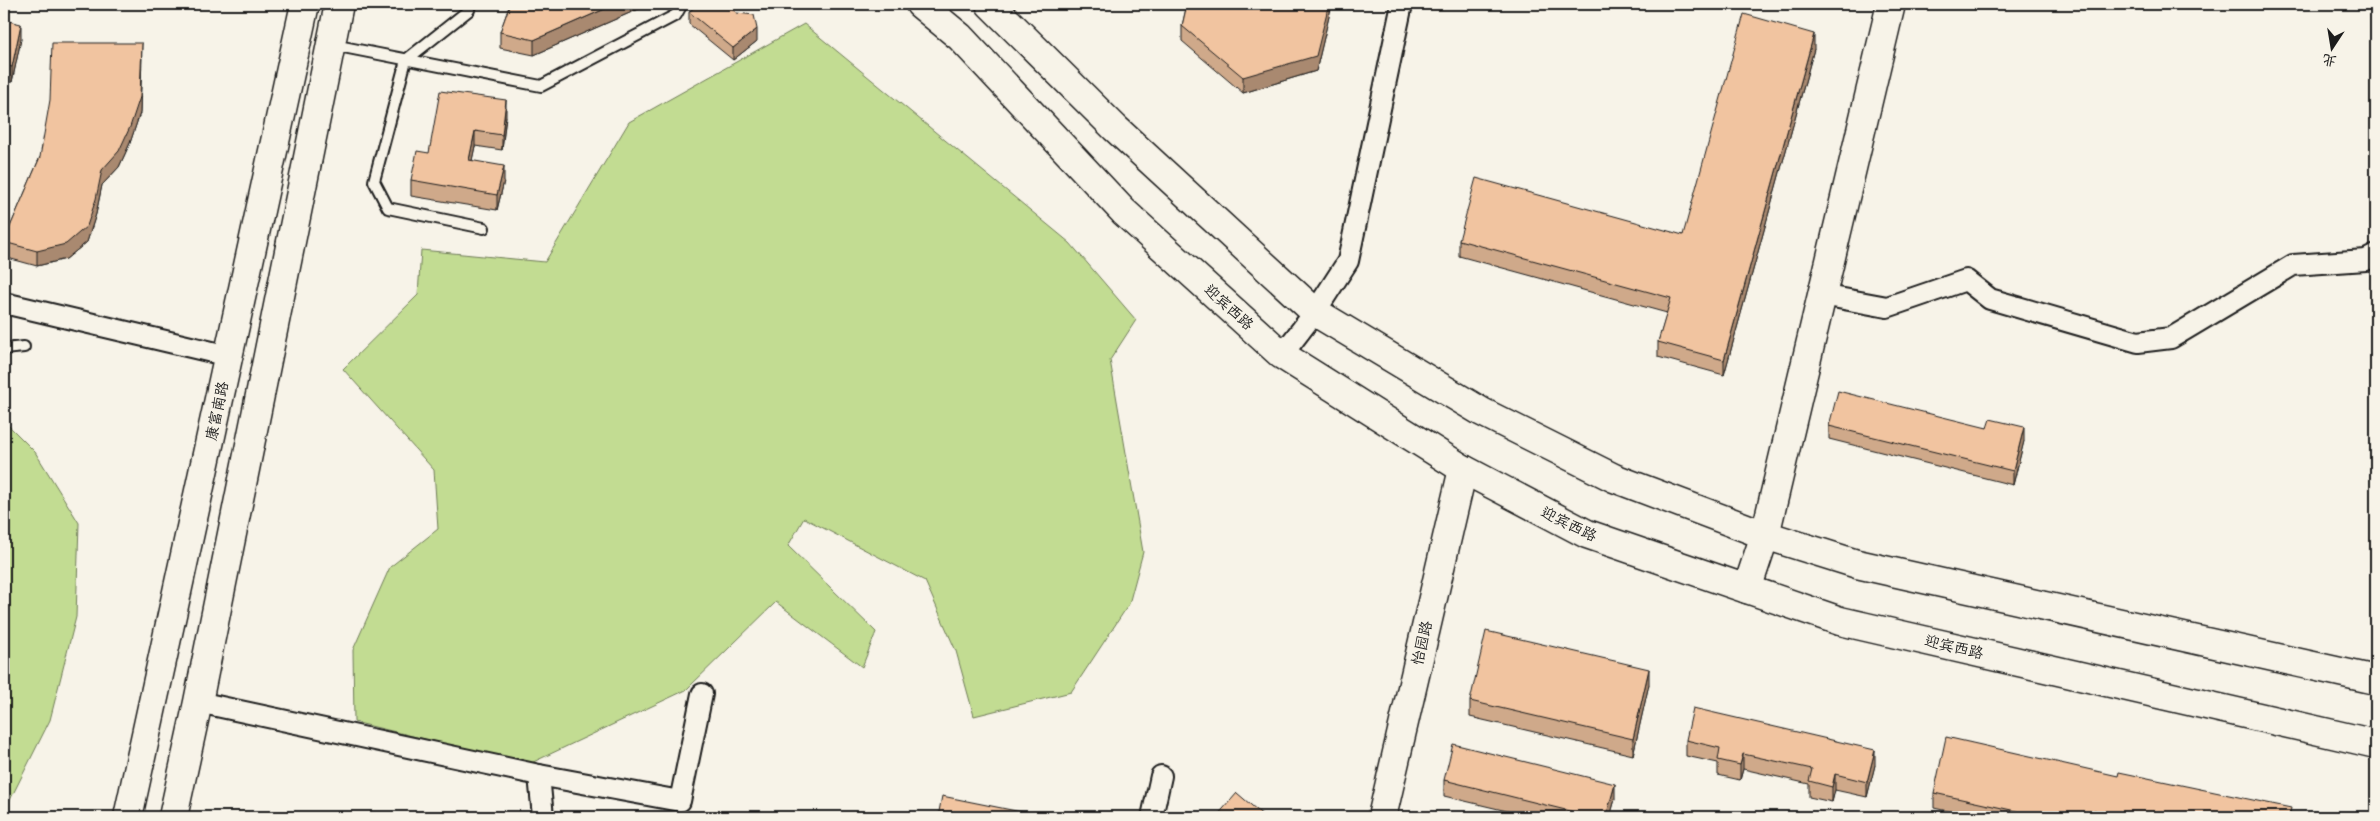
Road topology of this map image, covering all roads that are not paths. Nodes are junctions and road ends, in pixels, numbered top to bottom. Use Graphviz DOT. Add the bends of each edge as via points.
graph roads {
  1 [pos="305,4"];
  2 [pos="339,4"];
  3 [pos="470,4"];
  4 [pos="682,4"];
  5 [pos="920,4"];
  6 [pos="990,4"];
  7 [pos="1402,4"];
  8 [pos="1891,4"];
  9 [pos="330,44"];
  10 [pos="406,60"];
  11 [pos="484,228"];
  12 [pos="2376,255"];
  13 [pos="1822,295"];
  14 [pos="4,303"];
  15 [pos="1315,312"];
  16 [pos="24,347"];
  17 [pos="4,349"];
  18 [pos="1282,355"];
  19 [pos="229,356"];
  20 [pos="1463,470"];
  21 [pos="1765,535"];
  22 [pos="1747,589"];
  23 [pos="2376,680"];
  24 [pos="702,694"];
  25 [pos="198,702"];
  26 [pos="2376,744"];
  27 [pos="540,775"];
  28 [pos="1161,776"];
  29 [pos="128,817"];
  30 [pos="173,817"];
  31 [pos="543,817"];
  32 [pos="1152,817"];
  33 [pos="1382,817"];
  1 -- 19 [label="main road, 康富南路"];
  2 -- 9 [label="main road"];
  3 -- 10 [label="lane" via="469,10"];
  4 -- 10 [label="lane" via="676,15 541,86"];
  5 -- 18 [label="main road, 迎宾西路" via="960,37 1124,212"];
  6 -- 15 [label="main road" via="1115,128"];
  7 -- 15 [label="street" via="1348,261"];
  8 -- 13 [label="main road"];
  9 -- 10 [label="lane"];
  9 -- 25 [label="main road"];
  10 -- 11 [label="lane" via="374,181 388,208"];
  12 -- 13 [label="street" via="2366,260 2293,265 2171,338 2138,342 1990,299 1966,280 1887,307"];
  13 -- 21 [label="main road"];
  14 -- 19 [label="street"];
  15 -- 18 [label="street"];
  15 -- 21 [label="main road" via="1482,412 1605,474"];
  16 -- 17 [label="lane"];
  18 -- 20 [label="main road, 迎宾西路"];
  19 -- 29 [label="main road, 康富南路"];
  20 -- 22 [label="main road, 迎宾西路" via="1587,534"];
  20 -- 33 [label="main road, 怡园路"];
  21 -- 22 [label="main road"];
  21 -- 23 [label="main road" via="1857,564"];
  22 -- 26 [label="main road, 迎宾西路" via="1840,621"];
  24 -- 27 [label="street" via="680,801"];
  25 -- 27 [label="street"];
  25 -- 30 [label="main road"];
  27 -- 31 [label="street"];
  28 -- 32 [label="street"];
}
